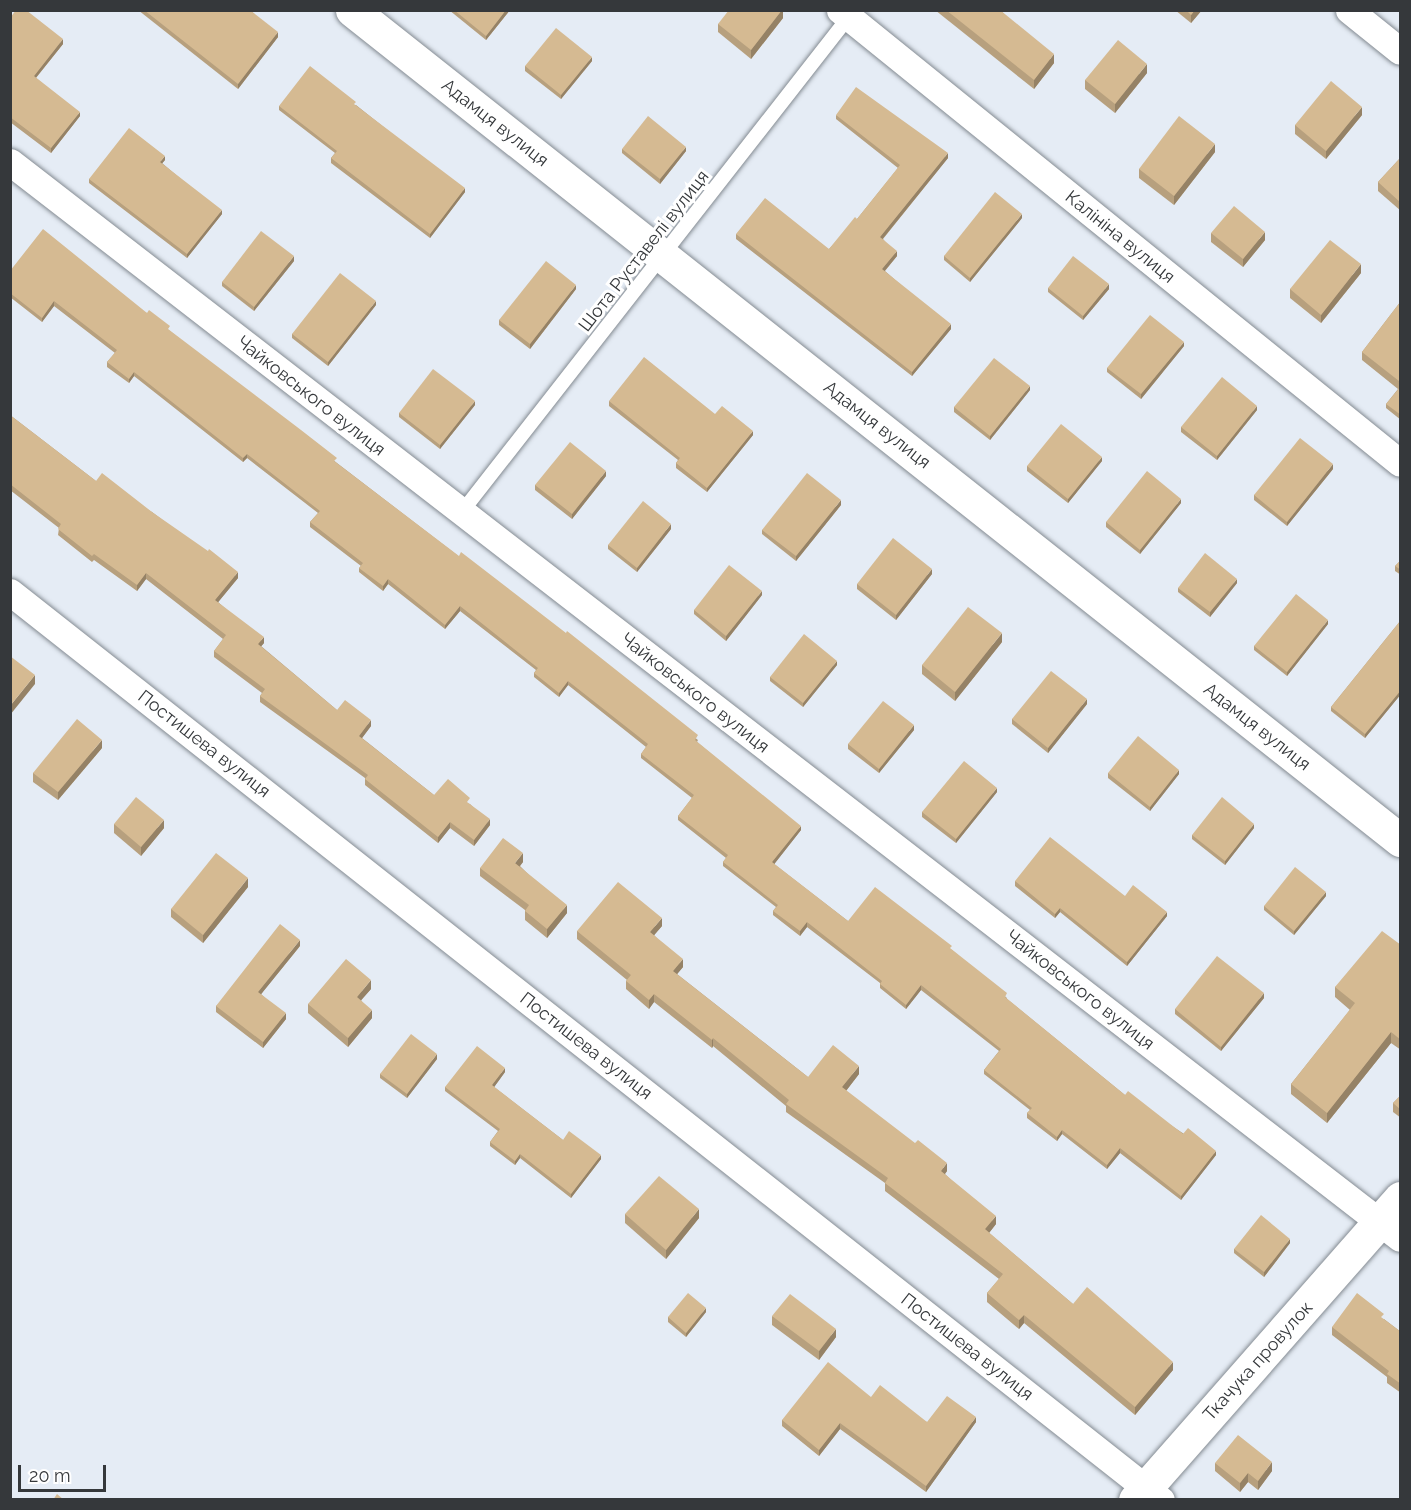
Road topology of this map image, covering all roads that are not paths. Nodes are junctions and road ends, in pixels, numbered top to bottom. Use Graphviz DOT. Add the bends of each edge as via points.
graph roads {
  1 [pos="352,10"];
  2 [pos="1349,10"];
  3 [pos="848,13"];
  4 [pos="1401,51"];
  5 [pos="10,162"];
  6 [pos="663,255"];
  7 [pos="1401,463"];
  8 [pos="461,513"];
  9 [pos="10,592"];
  10 [pos="1401,840"];
  11 [pos="1396,1217"];
  12 [pos="1147,1496"];
  1 -- 6 [label="street, Адамця вулиця"];
  2 -- 4 [label="street"];
  3 -- 6 [label="lane, Шота Руставелі вулиця"];
  3 -- 7 [label="street, Калініна вулиця"];
  5 -- 8 [label="street, Чайковського вулиця"];
  6 -- 8 [label="lane, Шота Руставелі вулиця"];
  6 -- 10 [label="street, Адамця вулиця"];
  8 -- 11 [label="street, Чайковського вулиця"];
  9 -- 12 [label="street, Постишева вулиця"];
  11 -- 12 [label="street, Ткачука провулок"];
}
